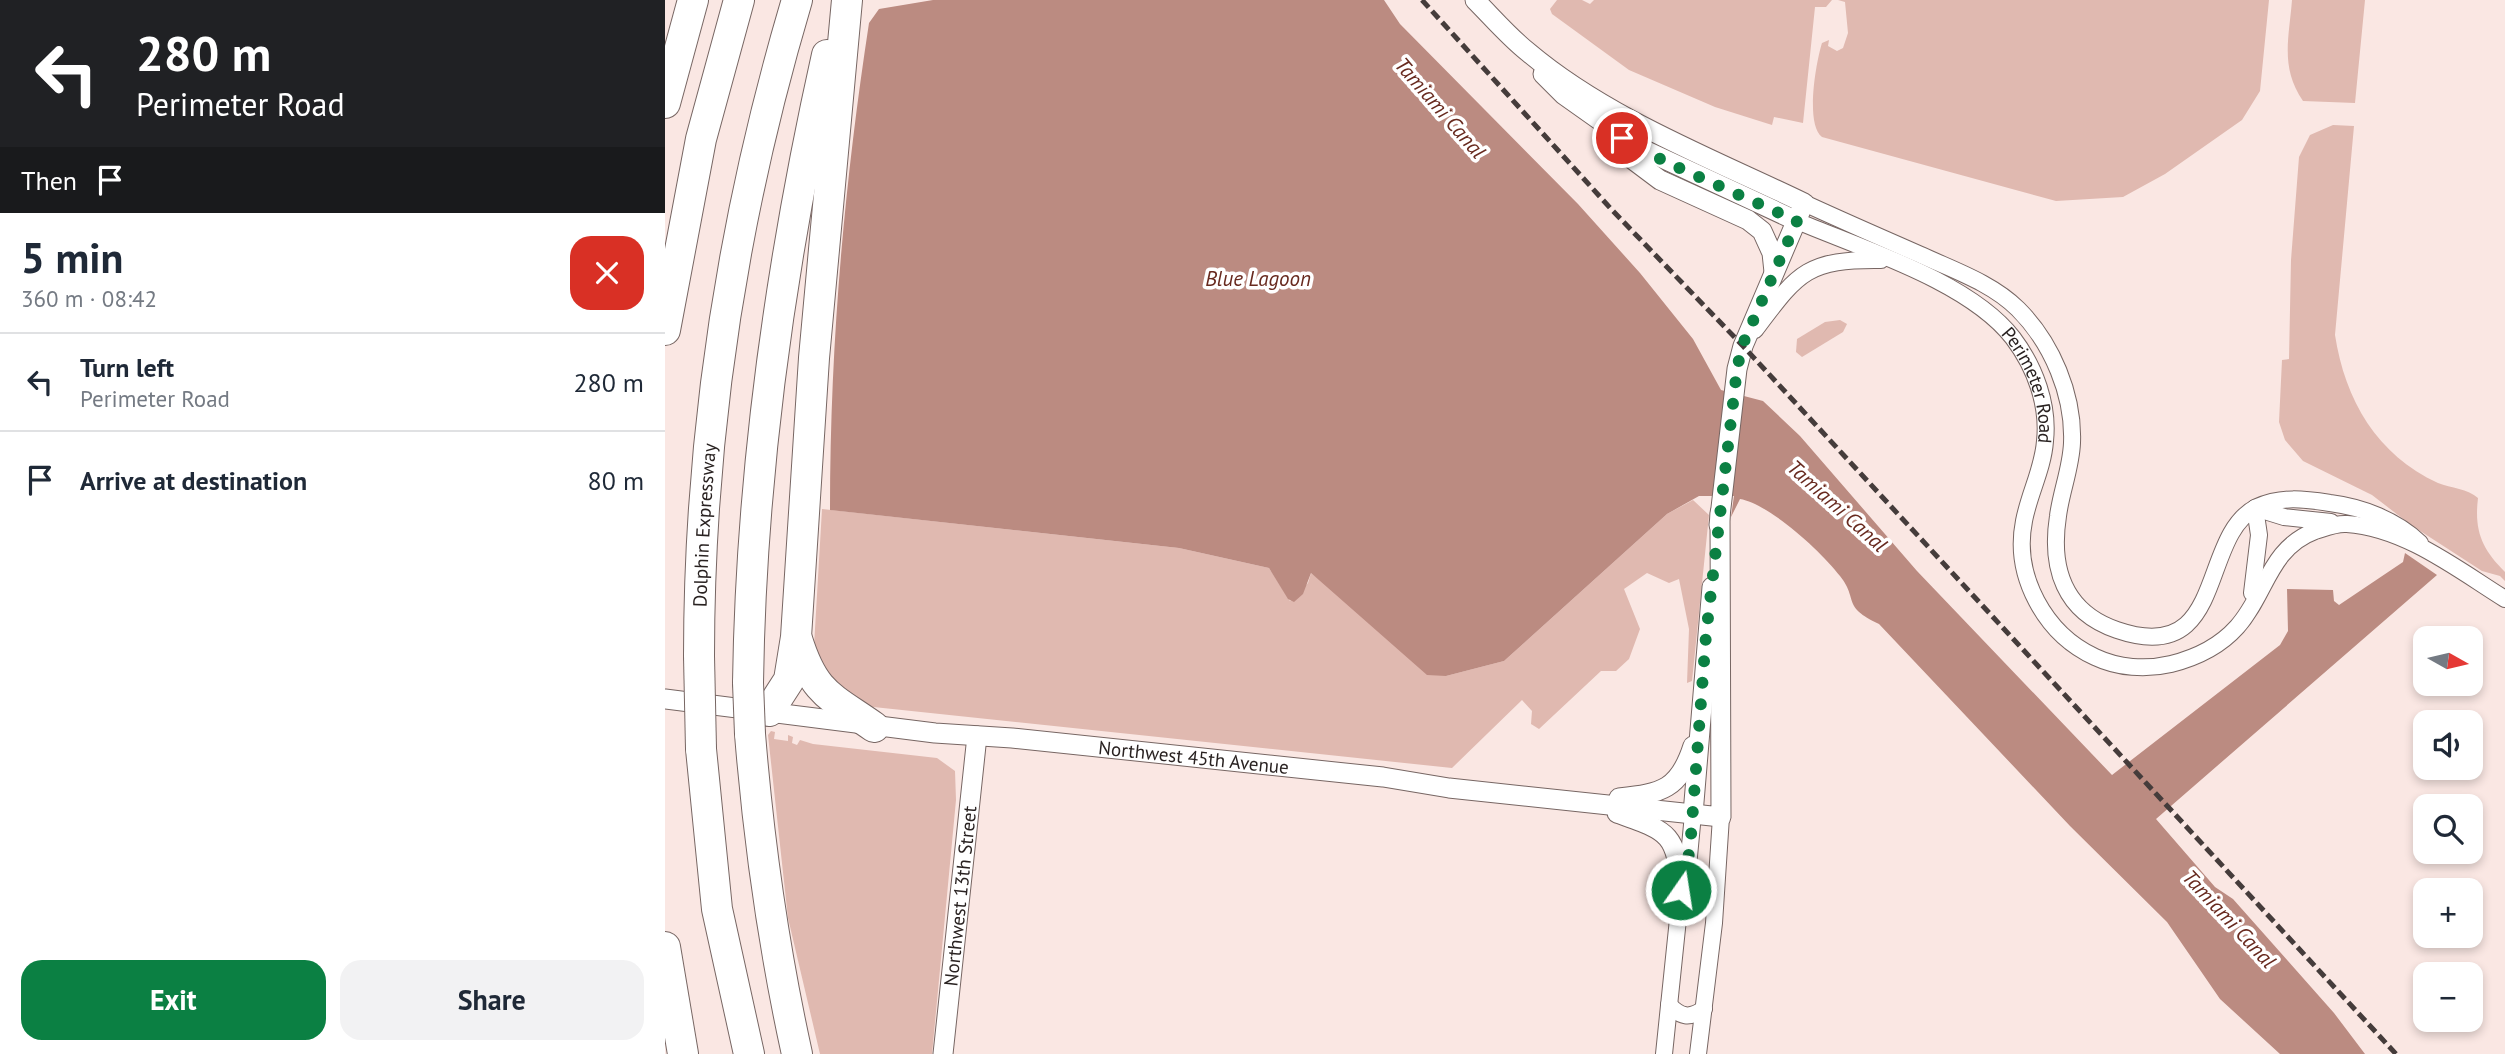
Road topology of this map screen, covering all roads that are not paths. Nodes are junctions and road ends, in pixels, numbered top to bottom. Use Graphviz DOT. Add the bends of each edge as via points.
graph roads {
  1 [pos="694,0"];
  2 [pos="739,0"];
  3 [pos="797,0"];
  4 [pos="839,0"];
  5 [pos="847,0"];
  6 [pos="1475,0"];
  7 [pos="1528,53"];
  8 [pos="1564,95"];
  9 [pos="665,103"];
  10 [pos="1801,212"];
  11 [pos="1889,261"];
  12 [pos="1774,272"];
  13 [pos="665,330"];
  14 [pos="1742,346"];
  15 [pos="2255,508"];
  16 [pos="1720,513"];
  17 [pos="2344,524"];
  18 [pos="2426,550"];
  19 [pos="2505,599"];
  20 [pos="2250,608"];
  21 [pos="796,637"];
  22 [pos="665,699"];
  23 [pos="769,710"];
  24 [pos="1700,722"];
  25 [pos="874,727"];
  26 [pos="977,736"];
  27 [pos="1586,802"];
  28 [pos="1693,814"];
  29 [pos="1721,817"];
  30 [pos="1681,890"];
  31 [pos="665,947"];
  32 [pos="1669,1005"];
  33 [pos="1704,1009"];
  34 [pos="683,1054"];
  35 [pos="749,1054"];
  36 [pos="797,1054"];
  37 [pos="943,1054"];
  38 [pos="1664,1054"];
  39 [pos="1698,1054"];
  1 -- 9 [label="highway"];
  2 -- 13 [label="highway" via="701,139"];
  3 -- 35 [label="highway, Dolphin Expressway, bridge" via="746,194 721,330 706,460 699,656 701,749 717,909"];
  4 -- 36 [label="highway, bridge" via="804,166 774,354 753,552 748,682 761,864"];
  5 -- 21 [label="highway" via="814,358"];
  6 -- 7 [label="street, Perimeter Road"];
  7 -- 8 [label="street, Perimeter Road"];
  7 -- 10 [label="street, Perimeter Road" via="1636,122"];
  8 -- 10 [label="street, Perimeter Road" via="1636,146"];
  8 -- 12 [label="street" via="1606,139 1660,180 1748,220 1762,231"];
  10 -- 11 [label="street, Perimeter Road"];
  10 -- 12 [label="street"];
  10 -- 15 [label="street, Perimeter Road" via="1988,287 2017,308 2037,333 2054,360 2070,415 2072,443 2055,557 2069,595 2083,613 2135,635 2170,632 2184,625 2204,602 2233,529"];
  11 -- 14 [label="street" via="1829,262 1803,274 1789,285"];
  11 -- 20 [label="street, Perimeter Road" via="1952,288 1984,310 2012,337 2035,376 2046,439 2024,519 2022,549 2037,602 2059,634 2097,659 2160,666 2205,652 2237,627"];
  12 -- 14 [label="street"];
  14 -- 16 [label="street"];
  15 -- 17 [label="street" via="2284,517"];
  15 -- 18 [label="street, Perimeter Road" via="2282,499 2344,505 2395,524"];
  15 -- 20 [label="street" via="2258,552"];
  16 -- 24 [label="street"];
  16 -- 29 [label="street"];
  17 -- 18 [label="street, Perimeter Road" via="2367,527"];
  17 -- 20 [label="street, Perimeter Road" via="2309,533 2281,554"];
  18 -- 19 [label="street, Perimeter Road"];
  21 -- 23 [label="highway" via="789,680"];
  21 -- 25 [label="highway" via="804,664 818,687"];
  22 -- 23 [label="street, Northwest 45th Avenue"];
  23 -- 25 [label="street, Northwest 45th Avenue"];
  24 -- 27 [label="street" via="1676,782 1656,793"];
  24 -- 28 [label="street"];
  25 -- 26 [label="street, Northwest 45th Avenue"];
  26 -- 27 [label="street, Northwest 45th Avenue"];
  26 -- 37 [label="street, Northwest 13th Street"];
  27 -- 28 [label="street, Northwest 45th Avenue"];
  27 -- 30 [label="street" via="1666,835 1679,857"];
  28 -- 29 [label="street, Northwest 45th Avenue"];
  28 -- 30 [label="street"];
  29 -- 33 [label="street"];
  30 -- 32 [label="street"];
  31 -- 34 [label="highway"];
  32 -- 33 [label="street" via="1685,1016"];
  32 -- 38 [label="street"];
  33 -- 39 [label="street"];
}
